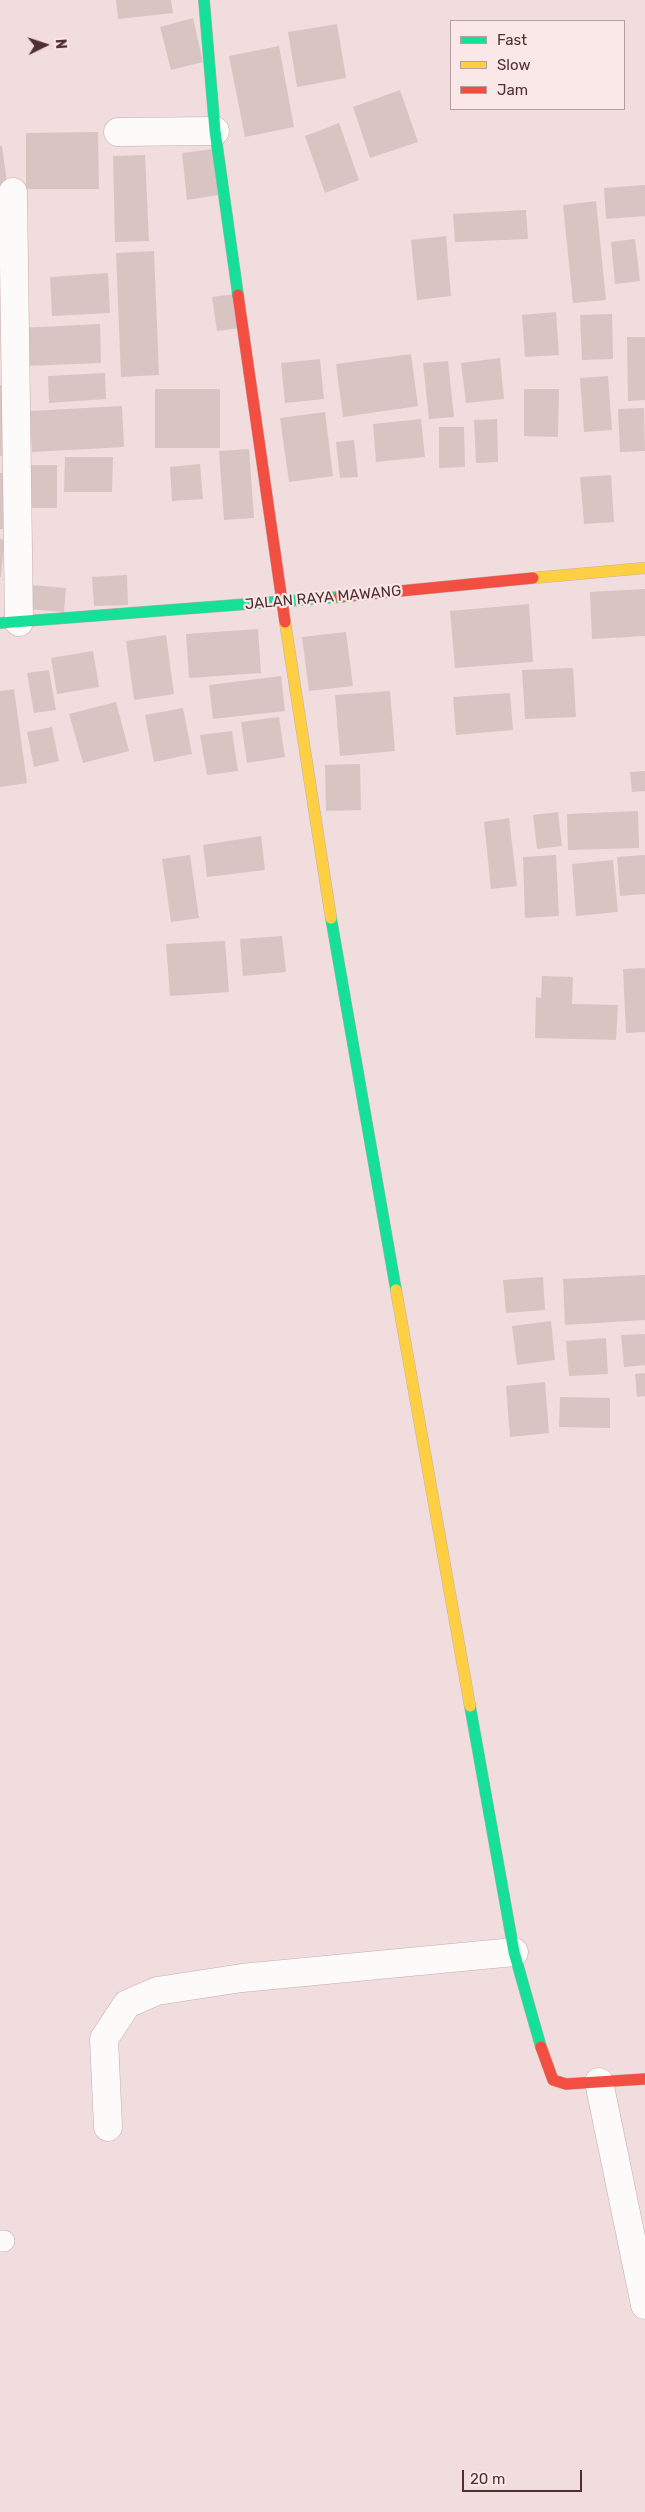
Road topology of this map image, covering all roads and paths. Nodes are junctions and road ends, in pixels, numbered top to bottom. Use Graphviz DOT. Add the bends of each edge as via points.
graph roads {
  1 [pos="204,0"];
  2 [pos="215,131"];
  3 [pos="118,132"];
  4 [pos="13,192"];
  5 [pos="645,568"];
  6 [pos="282,602"];
  7 [pos="9,622"];
  8 [pos="514,1952"];
  9 [pos="645,2079"];
  10 [pos="600,2082"];
  11 [pos="108,2127"];
  12 [pos="645,2305"];
  1 -- 2 [label="street"];
  2 -- 3 [label="street"];
  2 -- 6 [label="street"];
  4 -- 7 [label="street"];
  5 -- 6 [label="street, JALAN RAYA MAWANG"];
  6 -- 7 [label="street, JALAN RAYA MAWANG"];
  6 -- 8 [label="street" via="339,974"];
  8 -- 10 [label="street" via="553,2080 566,2084"];
  8 -- 11 [label="street" via="242,1978 157,1991 127,2004 104,2039"];
  9 -- 10 [label="street"];
  10 -- 12 [label="street"];
}
